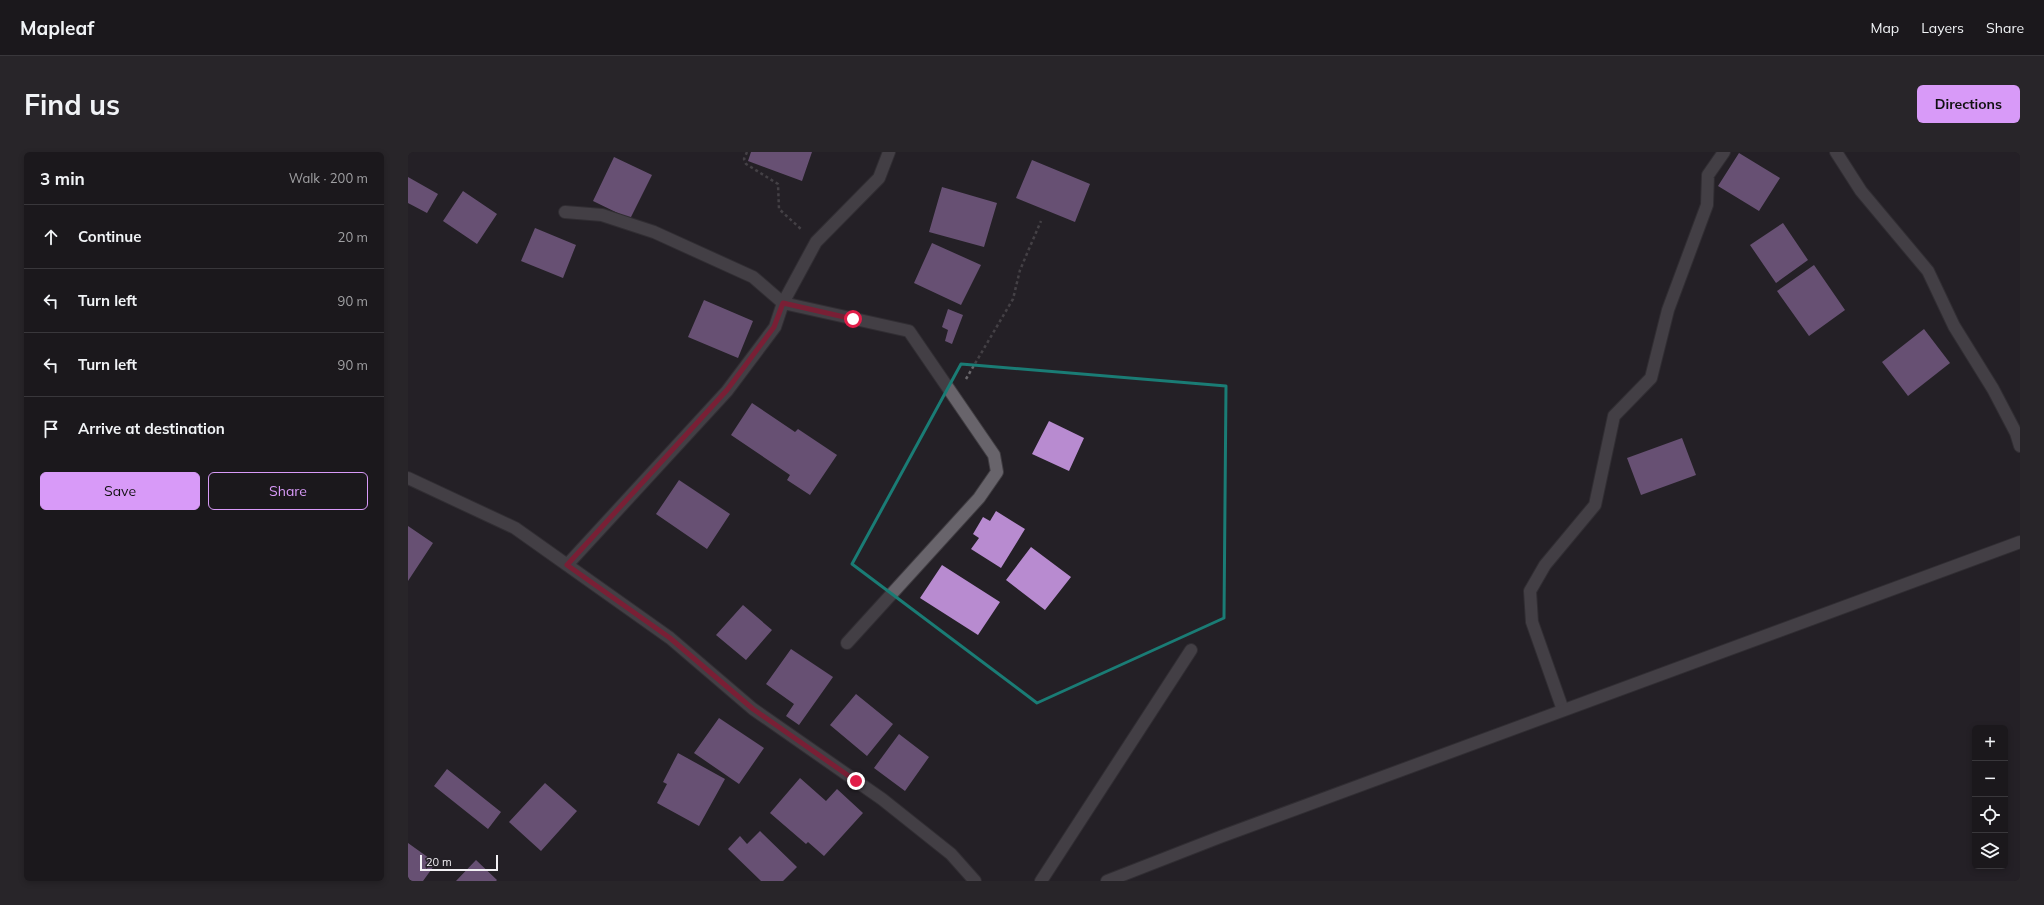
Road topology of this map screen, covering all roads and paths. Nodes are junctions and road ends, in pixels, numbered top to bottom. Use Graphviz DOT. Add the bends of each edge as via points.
graph roads {
  1 [pos="747,152"];
  2 [pos="889,152"];
  3 [pos="1724,152"];
  4 [pos="1836,152"];
  5 [pos="565,212"];
  6 [pos="1041,221"];
  7 [pos="816,242"];
  8 [pos="783,303"];
  9 [pos="955,398"];
  10 [pos="2020,446"];
  11 [pos="408,478"];
  12 [pos="2020,542"];
  13 [pos="567,565"];
  14 [pos="847,643"];
  15 [pos="1191,650"];
  16 [pos="1564,710"];
  17 [pos="975,881"];
  18 [pos="1041,881"];
  19 [pos="1107,881"];
  1 -- 7 [label="path" via="744,159 746,164 778,184 779,209"];
  2 -- 7 [label="street" via="879,178"];
  3 -- 16 [label="street" via="1708,175 1707,205 1668,310 1651,378 1614,416 1595,505 1545,565 1530,591 1532,622"];
  4 -- 10 [label="street" via="1861,190 1928,271 1954,326 1996,395"];
  5 -- 8 [label="street" via="602,215 654,232 753,276"];
  6 -- 9 [label="path" via="1020,270 1013,299"];
  7 -- 8 [label="street"];
  8 -- 9 [label="street" via="909,331"];
  8 -- 13 [label="street" via="774,327 727,390"];
  9 -- 14 [label="street" via="994,455 997,472 979,498"];
  11 -- 13 [label="street" via="515,528"];
  12 -- 16 [label="street"];
  13 -- 17 [label="street" via="670,638 753,709 882,799 951,854"];
  15 -- 18 [label="street"];
  16 -- 19 [label="street"];
}
